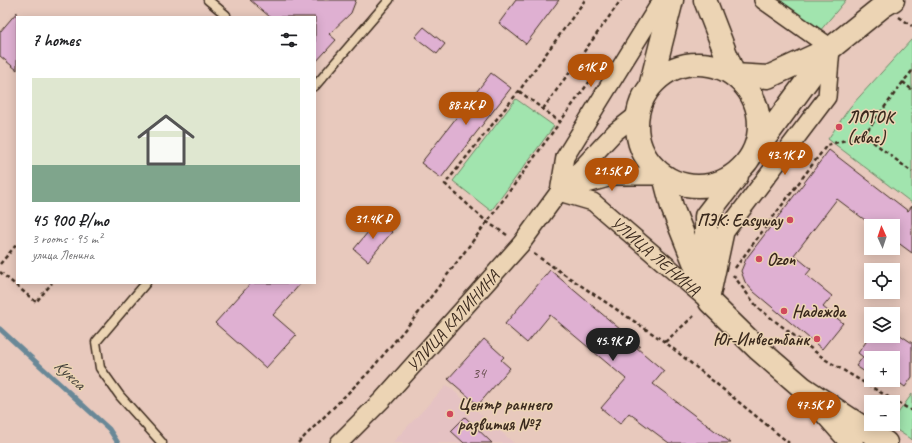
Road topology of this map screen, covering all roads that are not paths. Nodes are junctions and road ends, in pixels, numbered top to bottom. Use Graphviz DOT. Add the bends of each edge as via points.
graph roads {
  1 [pos="208,0"];
  2 [pos="389,0"];
  3 [pos="662,0"];
  4 [pos="672,0"];
  5 [pos="705,0"];
  6 [pos="763,0"];
  7 [pos="893,0"];
  8 [pos="225,16"];
  9 [pos="831,48"];
  10 [pos="734,75"];
  11 [pos="316,85"];
  12 [pos="650,86"];
  13 [pos="638,114"];
  14 [pos="746,164"];
  15 [pos="664,176"];
  16 [pos="559,192"];
  17 [pos="145,284"];
  18 [pos="710,302"];
  19 [pos="803,388"];
  20 [pos="162,443"];
  21 [pos="339,443"];
  22 [pos="852,443"];
  23 [pos="886,443"];
  1 -- 8 [label="lane"];
  2 -- 11 [label="lane"];
  3 -- 16 [label="street, УЛИЦА КАЛИНИНА" via="565,158"];
  4 -- 12 [label="street"];
  5 -- 10 [label="street"];
  6 -- 9 [label="street"];
  7 -- 9 [label="street"];
  9 -- 10 [label="street" via="768,77"];
  9 -- 14 [label="street"];
  9 -- 18 [label="street" via="827,97 725,232"];
  10 -- 12 [label="street" via="715,66 694,64 674,68"];
  10 -- 14 [label="street" via="746,86 755,101 759,117 759,134 755,150"];
  12 -- 13 [label="street" via="642,99"];
  13 -- 15 [label="street" via="637,132 641,149 650,164"];
  13 -- 16 [label="street, УЛИЦА КАЛИНИНА" via="615,132"];
  14 -- 15 [label="street" via="735,175 707,186 677,183"];
  14 -- 18 [label="street, УЛИЦА ЛЕНИНА" via="706,216"];
  15 -- 16 [label="street" via="615,176"];
  15 -- 18 [label="street, УЛИЦА ЛЕНИНА" via="672,207"];
  16 -- 18 [label="street, УЛИЦА ЛЕНИНА" via="592,202"];
  16 -- 21 [label="street, УЛИЦА КАЛИНИНА" via="520,244 383,399"];
  17 -- 20 [label="lane" via="96,342 100,368 120,396"];
  18 -- 19 [label="street, УЛИЦА ЛЕНИНА"];
  19 -- 22 [label="street, УЛИЦА ЛЕНИНА"];
  19 -- 23 [label="street, УЛИЦА ЛЕНИНА"];
}
